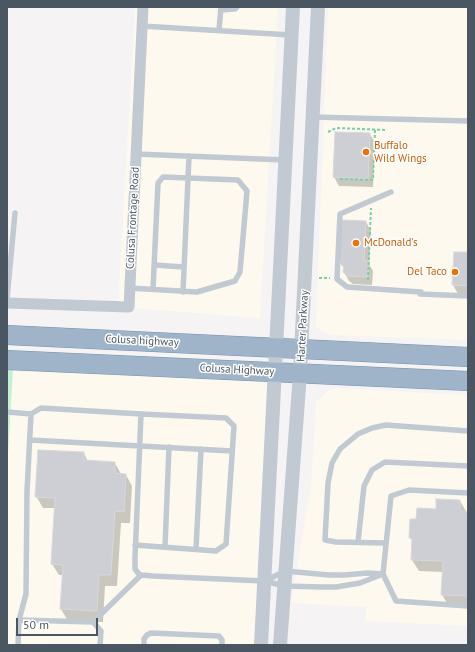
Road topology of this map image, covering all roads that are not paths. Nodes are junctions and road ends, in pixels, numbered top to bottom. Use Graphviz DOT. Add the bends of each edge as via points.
graph roads {
  1 [pos="143,7"];
  2 [pos="237,7"];
  3 [pos="293,7"];
  4 [pos="318,7"];
  5 [pos="221,8"];
  6 [pos="142,26"];
  7 [pos="219,30"];
  8 [pos="292,35"];
  9 [pos="313,117"];
  10 [pos="468,121"];
  11 [pos="136,154"];
  12 [pos="189,156"];
  13 [pos="286,160"];
  14 [pos="188,178"];
  15 [pos="391,192"];
  16 [pos="15,213"];
  17 [pos="154,265"];
  18 [pos="184,267"];
  19 [pos="129,288"];
  20 [pos="153,289"];
  21 [pos="182,292"];
  22 [pos="468,296"];
  23 [pos="7,299"];
  24 [pos="7,303"];
  25 [pos="7,335"];
  26 [pos="276,348"];
  27 [pos="302,349"];
  28 [pos="468,357"];
  29 [pos="7,360"];
  30 [pos="275,372"];
  31 [pos="300,373"];
  32 [pos="468,381"];
  33 [pos="7,412"];
  34 [pos="31,414"];
  35 [pos="141,414"];
  36 [pos="468,431"];
  37 [pos="30,440"];
  38 [pos="140,445"];
  39 [pos="169,447"];
  40 [pos="201,449"];
  41 [pos="232,451"];
  42 [pos="468,466"];
  43 [pos="468,493"];
  44 [pos="358,542"];
  45 [pos="386,543"];
  46 [pos="135,545"];
  47 [pos="165,547"];
  48 [pos="196,549"];
  49 [pos="286,571"];
  50 [pos="383,574"];
  51 [pos="141,575"];
  52 [pos="264,581"];
  53 [pos="284,586"];
  54 [pos="468,606"];
  55 [pos="19,620"];
  56 [pos="93,622"];
  57 [pos="18,645"];
  58 [pos="100,645"];
  59 [pos="144,645"];
  60 [pos="222,645"];
  61 [pos="261,645"];
  62 [pos="280,645"];
  1 -- 6 [label="street, Colusa Frontage Road"];
  2 -- 5 [label="lane"];
  3 -- 8 [label="street"];
  4 -- 9 [label="street, Harter Parkway"];
  5 -- 7 [label="lane"];
  6 -- 7 [label="lane"];
  6 -- 11 [label="street, Colusa Frontage Road"];
  7 -- 8 [label="lane"];
  8 -- 13 [label="street"];
  9 -- 10 [label="lane"];
  9 -- 27 [label="street, Harter Parkway"];
  11 -- 12 [label="lane"];
  11 -- 19 [label="street, Colusa Frontage Road"];
  12 -- 13 [label="lane"];
  12 -- 14 [label="lane"];
  13 -- 26 [label="street"];
  14 -- 17 [label="lane" via="163,177 158,183"];
  14 -- 18 [label="lane"];
  14 -- 21 [label="lane" via="238,180 247,191 240,272 235,281 197,292"];
  15 -- 22 [label="lane" via="340,214 337,279 347,287"];
  16 -- 23 [label="lane"];
  17 -- 18 [label="lane"];
  17 -- 20 [label="lane"];
  18 -- 21 [label="lane"];
  19 -- 20 [label="lane"];
  19 -- 24 [label="street, Colusa Frontage Road" via="128,307"];
  20 -- 21 [label="lane"];
  25 -- 26 [label="highway, Colusa highway"];
  26 -- 27 [label="highway"];
  26 -- 30 [label="street"];
  27 -- 28 [label="highway"];
  27 -- 31 [label="street, Harter Parkway"];
  29 -- 30 [label="highway, Colusa Highway"];
  30 -- 31 [label="highway, Colusa Highway"];
  30 -- 52 [label="street"];
  31 -- 32 [label="highway, Colusa Highway"];
  31 -- 49 [label="street, Harter Parkway"];
  33 -- 34 [label="lane"];
  34 -- 35 [label="lane" via="41,408"];
  34 -- 37 [label="lane"];
  35 -- 38 [label="lane"];
  35 -- 41 [label="lane" via="226,418 234,426"];
  36 -- 44 [label="lane" via="386,425 358,434 340,449 332,463 328,483 325,540"];
  37 -- 38 [label="lane"];
  37 -- 55 [label="lane" via="26,594"];
  38 -- 39 [label="lane"];
  38 -- 46 [label="lane"];
  39 -- 40 [label="lane"];
  39 -- 47 [label="lane"];
  40 -- 41 [label="lane"];
  40 -- 48 [label="lane"];
  41 -- 48 [label="lane" via="226,544 216,551"];
  42 -- 44 [label="lane" via="385,462 372,470 364,486"];
  43 -- 45 [label="lane" via="409,490 391,496"];
  44 -- 45 [label="lane"];
  45 -- 50 [label="lane"];
  46 -- 47 [label="lane"];
  46 -- 51 [label="lane" via="135,570"];
  47 -- 48 [label="lane"];
  49 -- 50 [label="lane" via="329,575 368,572"];
  49 -- 52 [label="lane"];
  49 -- 53 [label="street, Harter Parkway"];
  50 -- 53 [label="lane" via="360,584 336,587"];
  50 -- 54 [label="lane" via="396,602"];
  51 -- 52 [label="lane"];
  51 -- 56 [label="lane"];
  52 -- 53 [label="lane"];
  52 -- 61 [label="street"];
  53 -- 62 [label="street, Harter Parkway"];
  55 -- 56 [label="lane"];
  55 -- 57 [label="lane"];
  56 -- 58 [label="lane" via="101,631"];
  59 -- 60 [label="lane" via="144,639 151,633 219,636"];
}
